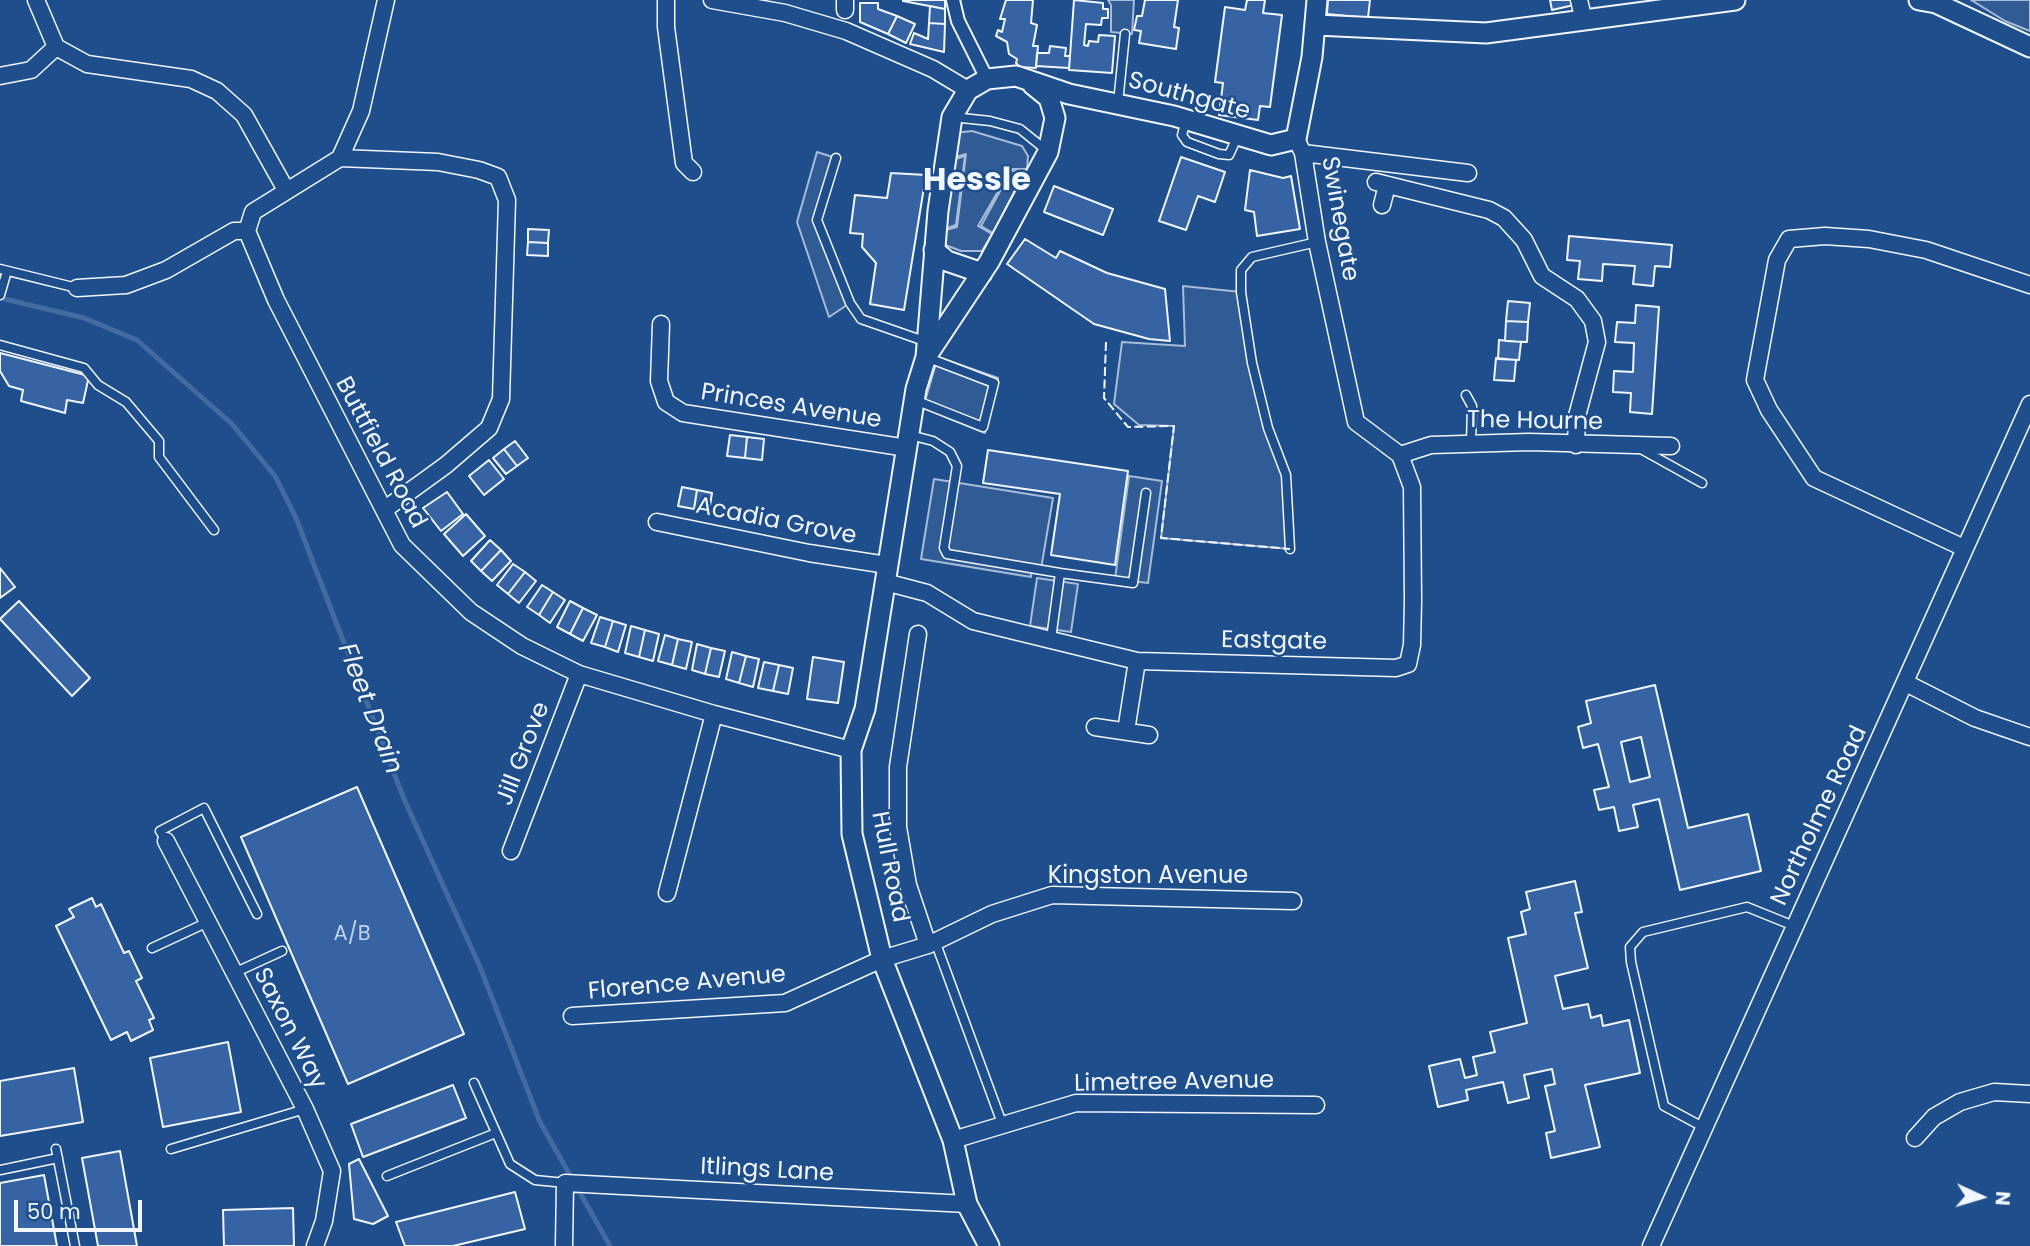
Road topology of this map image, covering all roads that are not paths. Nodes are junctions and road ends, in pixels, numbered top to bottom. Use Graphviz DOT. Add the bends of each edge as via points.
graph roads {
  1 [pos="36,0"];
  2 [pos="386,0"];
  3 [pos="666,0"];
  4 [pos="712,0"];
  5 [pos="953,0"];
  6 [pos="1317,0"];
  7 [pos="1579,0"];
  8 [pos="1735,0"];
  9 [pos="1919,0"];
  10 [pos="1584,21"];
  11 [pos="1316,26"];
  12 [pos="1125,34"];
  13 [pos="56,47"];
  14 [pos="2030,47"];
  15 [pos="0,76"];
  16 [pos="987,79"];
  17 [pos="1027,80"];
  18 [pos="968,90"];
  19 [pos="1069,94"];
  20 [pos="1118,103"];
  21 [pos="952,117"];
  22 [pos="1055,118"];
  23 [pos="1299,146"];
  24 [pos="1048,152"];
  25 [pos="340,158"];
  26 [pos="836,159"];
  27 [pos="693,172"];
  28 [pos="1468,173"];
  29 [pos="286,190"];
  30 [pos="1382,205"];
  31 [pos="247,231"];
  32 [pos="1317,242"];
  33 [pos="934,250"];
  34 [pos="4,270"];
  35 [pos="982,273"];
  36 [pos="2030,285"];
  37 [pos="77,288"];
  38 [pos="0,295"];
  39 [pos="661,324"];
  40 [pos="0,345"];
  41 [pos="926,350"];
  42 [pos="1466,395"];
  43 [pos="915,400"];
  44 [pos="2029,408"];
  45 [pos="908,441"];
  46 [pos="1471,444"];
  47 [pos="1576,445"];
  48 [pos="1635,446"];
  49 [pos="1671,446"];
  50 [pos="1400,455"];
  51 [pos="1702,483"];
  52 [pos="1146,493"];
  53 [pos="384,510"];
  54 [pos="657,522"];
  55 [pos="214,530"];
  56 [pos="1964,548"];
  57 [pos="1290,549"];
  58 [pos="886,573"];
  59 [pos="1060,573"];
  60 [pos="918,634"];
  61 [pos="1051,639"];
  62 [pos="1137,661"];
  63 [pos="579,674"];
  64 [pos="1906,683"];
  65 [pos="714,714"];
  66 [pos="1095,727"];
  67 [pos="1126,731"];
  68 [pos="1149,735"];
  69 [pos="2030,737"];
  70 [pos="851,750"];
  71 [pos="166,841"];
  72 [pos="511,851"];
  73 [pos="667,893"];
  74 [pos="1293,901"];
  75 [pos="257,914"];
  76 [pos="208,922"];
  77 [pos="1794,926"];
  78 [pos="932,943"];
  79 [pos="152,948"];
  80 [pos="282,951"];
  81 [pos="882,959"];
  82 [pos="234,973"];
  83 [pos="572,1016"];
  84 [pos="474,1083"];
  85 [pos="2030,1094"];
  86 [pos="1316,1105"];
  87 [pos="304,1110"];
  88 [pos="1003,1126"];
  89 [pos="1703,1127"];
  90 [pos="496,1133"];
  91 [pos="1915,1138"];
  92 [pos="953,1140"];
  93 [pos="171,1149"];
  94 [pos="0,1170"];
  95 [pos="387,1176"];
  96 [pos="565,1183"];
  97 [pos="967,1203"];
  98 [pos="75,1246"];
  99 [pos="315,1246"];
  100 [pos="564,1246"];
  101 [pos="989,1246"];
  102 [pos="1651,1246"];
  1 -- 13 [label="street"];
  2 -- 25 [label="street" via="361,111"];
  3 -- 27 [label="street" via="684,163"];
  4 -- 18 [label="street" via="785,13 846,31 933,69"];
  5 -- 16 [label="street" via="958,21"];
  6 -- 11 [label="street, Swinegate"];
  7 -- 10 [label="street"];
  8 -- 10 [label="street"];
  9 -- 14 [label="street" via="1936,3"];
  10 -- 11 [label="street" via="1486,33"];
  11 -- 23 [label="street, Swinegate"];
  12 -- 20 [label="lane"];
  13 -- 15 [label="street" via="31,70"];
  13 -- 29 [label="street" via="87,64 191,79 218,91 244,115"];
  16 -- 17 [label="street, Southgate" via="1016,76"];
  16 -- 18 [label="street, Southgate"];
  17 -- 19 [label="street, Southgate"];
  17 -- 22 [label="street" via="1049,97"];
  18 -- 21 [label="street"];
  19 -- 20 [label="street, Southgate"];
  19 -- 22 [label="street"];
  20 -- 23 [label="street, Southgate" via="1271,145"];
  21 -- 24 [label="lane" via="1020,130"];
  21 -- 33 [label="street"];
  22 -- 24 [label="street"];
  23 -- 28 [label="street"];
  23 -- 32 [label="street, Swinegate"];
  24 -- 35 [label="street"];
  25 -- 29 [label="street"];
  25 -- 53 [label="street" via="438,162 498,177 507,200 502,399 489,428"];
  26 -- 41 [label="lane" via="817,220 850,303 861,319"];
  29 -- 31 [label="street" via="253,212"];
  30 -- 47 [label="street" via="1382,183 1489,210 1504,218 1524,240 1542,276 1577,299 1593,321 1597,342 1577,416"];
  31 -- 37 [label="street" via="234,231 166,270 126,285"];
  31 -- 53 [label="street, Buttfield Road" via="287,324"];
  32 -- 50 [label="street, Swinegate" via="1356,422"];
  32 -- 57 [label="lane" via="1252,257 1241,270 1252,363 1268,428 1286,475"];
  33 -- 35 [label="street" via="947,261"];
  33 -- 41 [label="street"];
  34 -- 37 [label="lane"];
  34 -- 38 [label="lane"];
  35 -- 41 [label="street"];
  36 -- 56 [label="street" via="1926,250 1869,239 1789,239 1777,260 1755,380 1769,410 1814,478"];
  39 -- 45 [label="street, Princes Avenue" via="659,381 666,402 683,413"];
  40 -- 55 [label="lane" via="84,368 98,385 126,402 159,441 159,457"];
  41 -- 43 [label="street, Hull Road"];
  41 -- 43 [label="lane" via="994,383 983,427"];
  42 -- 46 [label="lane" via="1472,406"];
  43 -- 45 [label="street, Hull Road"];
  44 -- 56 [label="street, Northolme Road"];
  45 -- 58 [label="street, Hull Road"];
  45 -- 59 [label="lane" via="933,440 950,452 957,466 944,548 947,554"];
  46 -- 47 [label="street, The Hourne"];
  46 -- 50 [label="street, The Hourne" via="1431,445"];
  47 -- 48 [label="street, The Hourne"];
  48 -- 49 [label="street, The Hourne"];
  48 -- 51 [label="lane"];
  50 -- 62 [label="street, Eastgate" via="1412,487 1414,519 1408,664 1396,668"];
  52 -- 59 [label="lane" via="1133,583"];
  53 -- 63 [label="street, Buttfield Road" via="402,545 471,612 522,646"];
  54 -- 58 [label="street, Acadia Grove"];
  56 -- 64 [label="street, Northolme Road"];
  58 -- 61 [label="street, Eastgate" via="974,621"];
  58 -- 70 [label="street, Hull Road" via="865,709"];
  59 -- 61 [label="lane"];
  60 -- 78 [label="street" via="898,767 898,827 908,885"];
  61 -- 62 [label="street, Eastgate"];
  62 -- 67 [label="street"];
  63 -- 65 [label="street, Buttfield Road"];
  63 -- 72 [label="street, Jill Grove"];
  64 -- 69 [label="street" via="1975,718"];
  64 -- 77 [label="street, Northolme Road"];
  65 -- 70 [label="street, Buttfield Road"];
  65 -- 73 [label="street"];
  66 -- 67 [label="street"];
  67 -- 68 [label="street"];
  70 -- 81 [label="street, Hull Road" via="852,834"];
  71 -- 75 [label="lane" via="160,831 204,808"];
  71 -- 76 [label="street, Saxon Way"];
  74 -- 78 [label="street, Kingston Avenue" via="1052,895 992,914"];
  76 -- 79 [label="lane"];
  76 -- 82 [label="street, Saxon Way"];
  77 -- 89 [label="street, Northolme Road"];
  77 -- 89 [label="lane" via="1747,907 1643,932 1630,947 1664,1106"];
  78 -- 81 [label="street, Kingston Avenue"];
  78 -- 88 [label="lane"];
  80 -- 82 [label="lane"];
  81 -- 83 [label="street, Florence Avenue" via="785,1003"];
  81 -- 92 [label="street, Hull Road"];
  82 -- 87 [label="street, Saxon Way"];
  84 -- 90 [label="lane"];
  85 -- 91 [label="street" via="1994,1092 1960,1102 1934,1117"];
  86 -- 88 [label="street, Limetree Avenue" via="1076,1103"];
  87 -- 93 [label="lane"];
  87 -- 99 [label="street, Saxon Way" via="332,1171"];
  88 -- 92 [label="street, Limetree Avenue"];
  89 -- 102 [label="street, Northolme Road"];
  90 -- 95 [label="lane"];
  90 -- 96 [label="lane" via="510,1164 536,1180"];
  92 -- 97 [label="street, Hull Road"];
  94 -- 98 [label="lane" via="57,1154"];
  96 -- 97 [label="street, Itlings Lane"];
  96 -- 100 [label="street"];
  97 -- 101 [label="street, Hull Road"];
}
